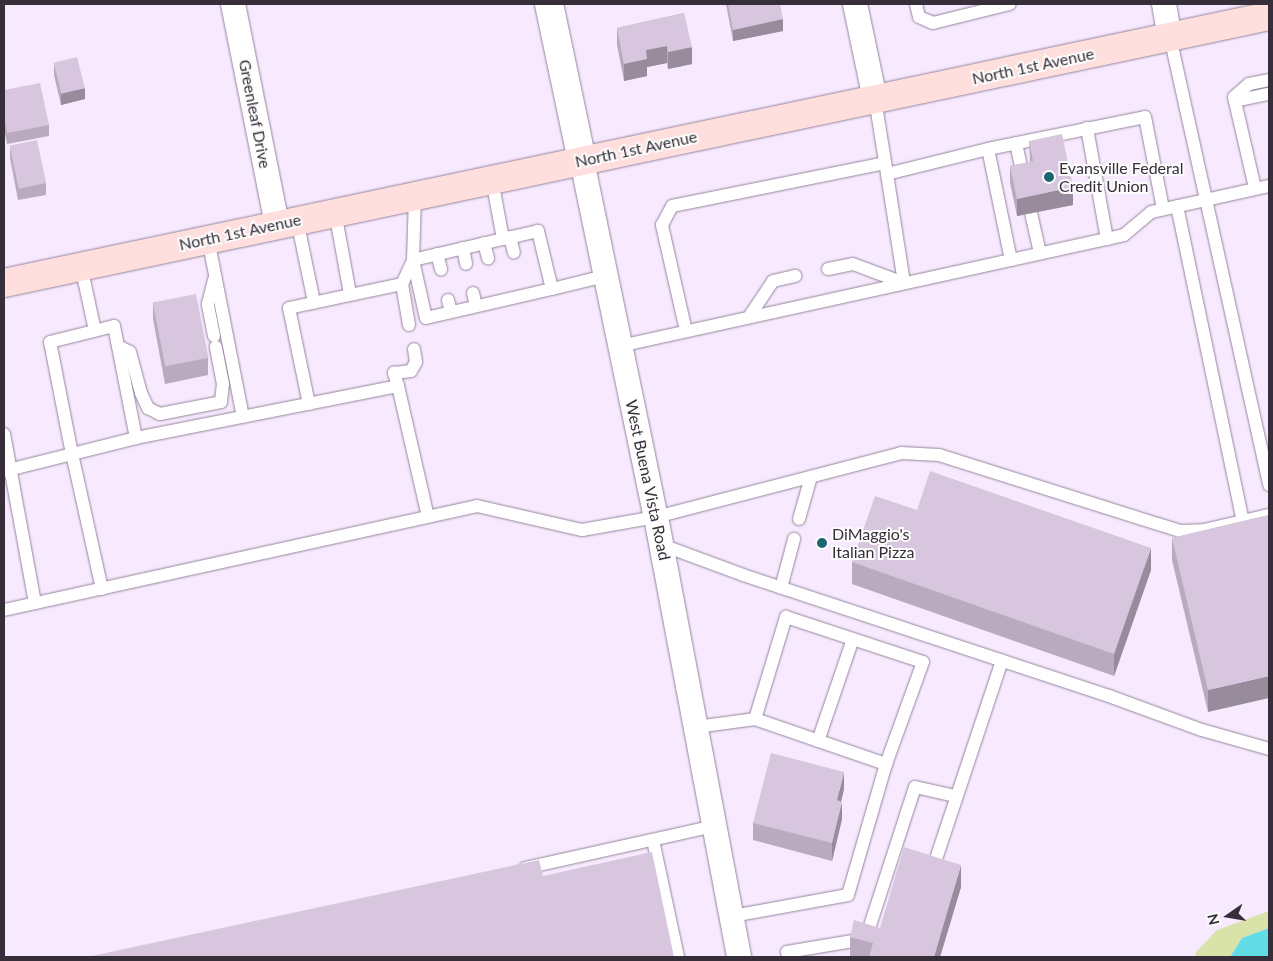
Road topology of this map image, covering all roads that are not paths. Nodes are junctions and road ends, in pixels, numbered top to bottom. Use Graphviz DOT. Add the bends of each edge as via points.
graph roads {
  1 [pos="233,4"];
  2 [pos="549,4"];
  3 [pos="854,4"];
  4 [pos="916,4"];
  5 [pos="1010,4"];
  6 [pos="1164,4"];
  7 [pos="977,8"];
  8 [pos="1269,16"];
  9 [pos="1170,37"];
  10 [pos="1269,80"];
  11 [pos="1269,94"];
  12 [pos="875,99"];
  13 [pos="1235,101"];
  14 [pos="1086,128"];
  15 [pos="1016,143"];
  16 [pos="988,149"];
  17 [pos="582,161"];
  18 [pos="886,168"];
  19 [pos="492,180"];
  20 [pos="1024,180"];
  21 [pos="1269,186"];
  22 [pos="1256,188"];
  23 [pos="415,196"];
  24 [pos="1206,200"];
  25 [pos="1177,206"];
  26 [pos="1163,209"];
  27 [pos="336,212"];
  28 [pos="1031,213"];
  29 [pos="287,222"];
  30 [pos="506,238"];
  31 [pos="1107,238"];
  32 [pos="208,239"];
  33 [pos="484,243"];
  34 [pos="463,248"];
  35 [pos="514,253"];
  36 [pos="437,254"];
  37 [pos="1040,254"];
  38 [pos="488,258"];
  39 [pos="413,260"];
  40 [pos="1011,260"];
  41 [pos="466,264"];
  42 [pos="81,266"];
  43 [pos="441,269"];
  44 [pos="828,269"];
  45 [pos="605,276"];
  46 [pos="795,276"];
  47 [pos="215,277"];
  48 [pos="4,283"];
  49 [pos="904,283"];
  50 [pos="402,284"];
  51 [pos="552,289"];
  52 [pos="473,293"];
  53 [pos="350,294"];
  54 [pos="314,302"];
  55 [pos="476,306"];
  56 [pos="749,317"];
  57 [pos="409,325"];
  58 [pos="95,330"];
  59 [pos="686,331"];
  60 [pos="118,346"];
  61 [pos="620,346"];
  62 [pos="414,349"];
  63 [pos="398,386"];
  64 [pos="309,404"];
  65 [pos="243,417"];
  66 [pos="4,434"];
  67 [pos="136,438"];
  68 [pos="72,454"];
  69 [pos="7,470"];
  70 [pos="811,476"];
  71 [pos="1269,485"];
  72 [pos="1269,516"];
  73 [pos="428,517"];
  74 [pos="656,517"];
  75 [pos="799,519"];
  76 [pos="1243,521"];
  77 [pos="794,539"];
  78 [pos="662,545"];
  79 [pos="781,588"];
  80 [pos="102,589"];
  81 [pos="35,603"];
  82 [pos="4,610"];
  83 [pos="854,639"];
  84 [pos="1002,661"];
  85 [pos="755,719"];
  86 [pos="696,727"];
  87 [pos="818,741"];
  88 [pos="1269,749"];
  89 [pos="886,764"];
  90 [pos="956,796"];
  91 [pos="715,826"];
  92 [pos="653,840"];
  93 [pos="937,856"];
  94 [pos="510,871"];
  95 [pos="732,916"];
  96 [pos="678,957"];
  97 [pos="739,957"];
  98 [pos="788,957"];
  1 -- 29 [label="street, Greenleaf Drive"];
  2 -- 17 [label="street, West Buena Vista Road"];
  3 -- 12 [label="street"];
  4 -- 7 [label="lane" via="919,16 934,23"];
  5 -- 7 [label="lane"];
  6 -- 9 [label="street"];
  8 -- 9 [label="main road, North 1st Avenue"];
  9 -- 12 [label="main road, North 1st Avenue"];
  9 -- 24 [label="lane"];
  10 -- 13 [label="lane" via="1249,84 1234,96"];
  11 -- 13 [label="lane"];
  12 -- 17 [label="main road, North 1st Avenue"];
  12 -- 18 [label="lane"];
  13 -- 22 [label="lane"];
  14 -- 15 [label="lane"];
  14 -- 26 [label="lane" via="1145,117"];
  14 -- 31 [label="lane"];
  15 -- 16 [label="lane"];
  15 -- 20 [label="lane"];
  16 -- 18 [label="lane"];
  16 -- 40 [label="lane"];
  17 -- 19 [label="main road, North 1st Avenue"];
  17 -- 45 [label="street, West Buena Vista Road"];
  18 -- 49 [label="lane"];
  18 -- 59 [label="lane" via="672,206 662,225"];
  19 -- 23 [label="main road, North 1st Avenue"];
  19 -- 30 [label="lane"];
  21 -- 22 [label="lane"];
  22 -- 24 [label="lane"];
  23 -- 27 [label="main road, North 1st Avenue"];
  23 -- 39 [label="lane"];
  24 -- 25 [label="lane"];
  24 -- 71 [label="lane"];
  25 -- 26 [label="lane"];
  25 -- 76 [label="lane"];
  26 -- 31 [label="lane" via="1151,212 1124,235"];
  27 -- 29 [label="main road, North 1st Avenue"];
  27 -- 53 [label="lane"];
  28 -- 37 [label="lane"];
  29 -- 32 [label="main road, North 1st Avenue"];
  29 -- 54 [label="lane"];
  30 -- 33 [label="lane"];
  30 -- 35 [label="lane"];
  30 -- 51 [label="lane" via="538,231"];
  31 -- 37 [label="lane"];
  32 -- 42 [label="main road, North 1st Avenue"];
  32 -- 47 [label="lane"];
  33 -- 34 [label="lane"];
  33 -- 38 [label="lane"];
  34 -- 36 [label="lane"];
  34 -- 41 [label="lane"];
  36 -- 39 [label="lane"];
  36 -- 43 [label="lane"];
  37 -- 40 [label="lane"];
  39 -- 50 [label="lane"];
  39 -- 55 [label="lane" via="426,318 450,306"];
  40 -- 49 [label="lane"];
  42 -- 48 [label="main road, North 1st Avenue"];
  42 -- 58 [label="lane"];
  44 -- 49 [label="lane" via="853,264"];
  45 -- 51 [label="lane"];
  45 -- 61 [label="street, West Buena Vista Road"];
  46 -- 56 [label="lane" via="773,281"];
  47 -- 60 [label="lane" via="208,304 223,384 221,402 160,414 148,408 130,352"];
  47 -- 65 [label="lane"];
  49 -- 56 [label="lane"];
  50 -- 53 [label="lane"];
  50 -- 57 [label="lane"];
  51 -- 55 [label="lane" via="521,289 496,295"];
  52 -- 55 [label="lane"];
  53 -- 54 [label="lane"];
  54 -- 64 [label="lane" via="289,308"];
  56 -- 59 [label="lane"];
  58 -- 60 [label="lane" via="114,326"];
  58 -- 68 [label="lane" via="50,342"];
  59 -- 61 [label="lane"];
  60 -- 67 [label="lane"];
  61 -- 74 [label="street, West Buena Vista Road"];
  62 -- 63 [label="lane" via="416,362 411,371 394,373"];
  63 -- 64 [label="lane"];
  63 -- 73 [label="lane"];
  64 -- 65 [label="lane"];
  65 -- 67 [label="lane"];
  66 -- 69 [label="lane"];
  67 -- 68 [label="lane"];
  68 -- 69 [label="lane"];
  68 -- 80 [label="lane"];
  69 -- 81 [label="lane"];
  70 -- 74 [label="lane"];
  70 -- 75 [label="lane"];
  70 -- 76 [label="lane" via="901,453 939,455 1180,531 1204,530"];
  72 -- 76 [label="lane"];
  73 -- 74 [label="lane" via="477,506 582,530"];
  73 -- 80 [label="lane"];
  74 -- 78 [label="street, West Buena Vista Road"];
  77 -- 79 [label="lane"];
  78 -- 79 [label="lane"];
  78 -- 86 [label="street, West Buena Vista Road"];
  79 -- 84 [label="lane"];
  80 -- 81 [label="lane"];
  81 -- 82 [label="lane"];
  83 -- 85 [label="lane" via="786,617"];
  83 -- 87 [label="lane"];
  83 -- 89 [label="lane" via="923,662"];
  84 -- 88 [label="lane" via="1202,730"];
  84 -- 90 [label="lane"];
  85 -- 86 [label="lane"];
  85 -- 87 [label="lane"];
  86 -- 91 [label="street, West Buena Vista Road"];
  87 -- 89 [label="lane"];
  89 -- 95 [label="lane" via="848,895"];
  90 -- 93 [label="lane"];
  90 -- 98 [label="lane" via="915,787 864,942 787,952"];
  91 -- 92 [label="lane"];
  91 -- 95 [label="street, West Buena Vista Road"];
  92 -- 94 [label="lane"];
  92 -- 96 [label="lane"];
  95 -- 97 [label="street, West Buena Vista Road"];
}
